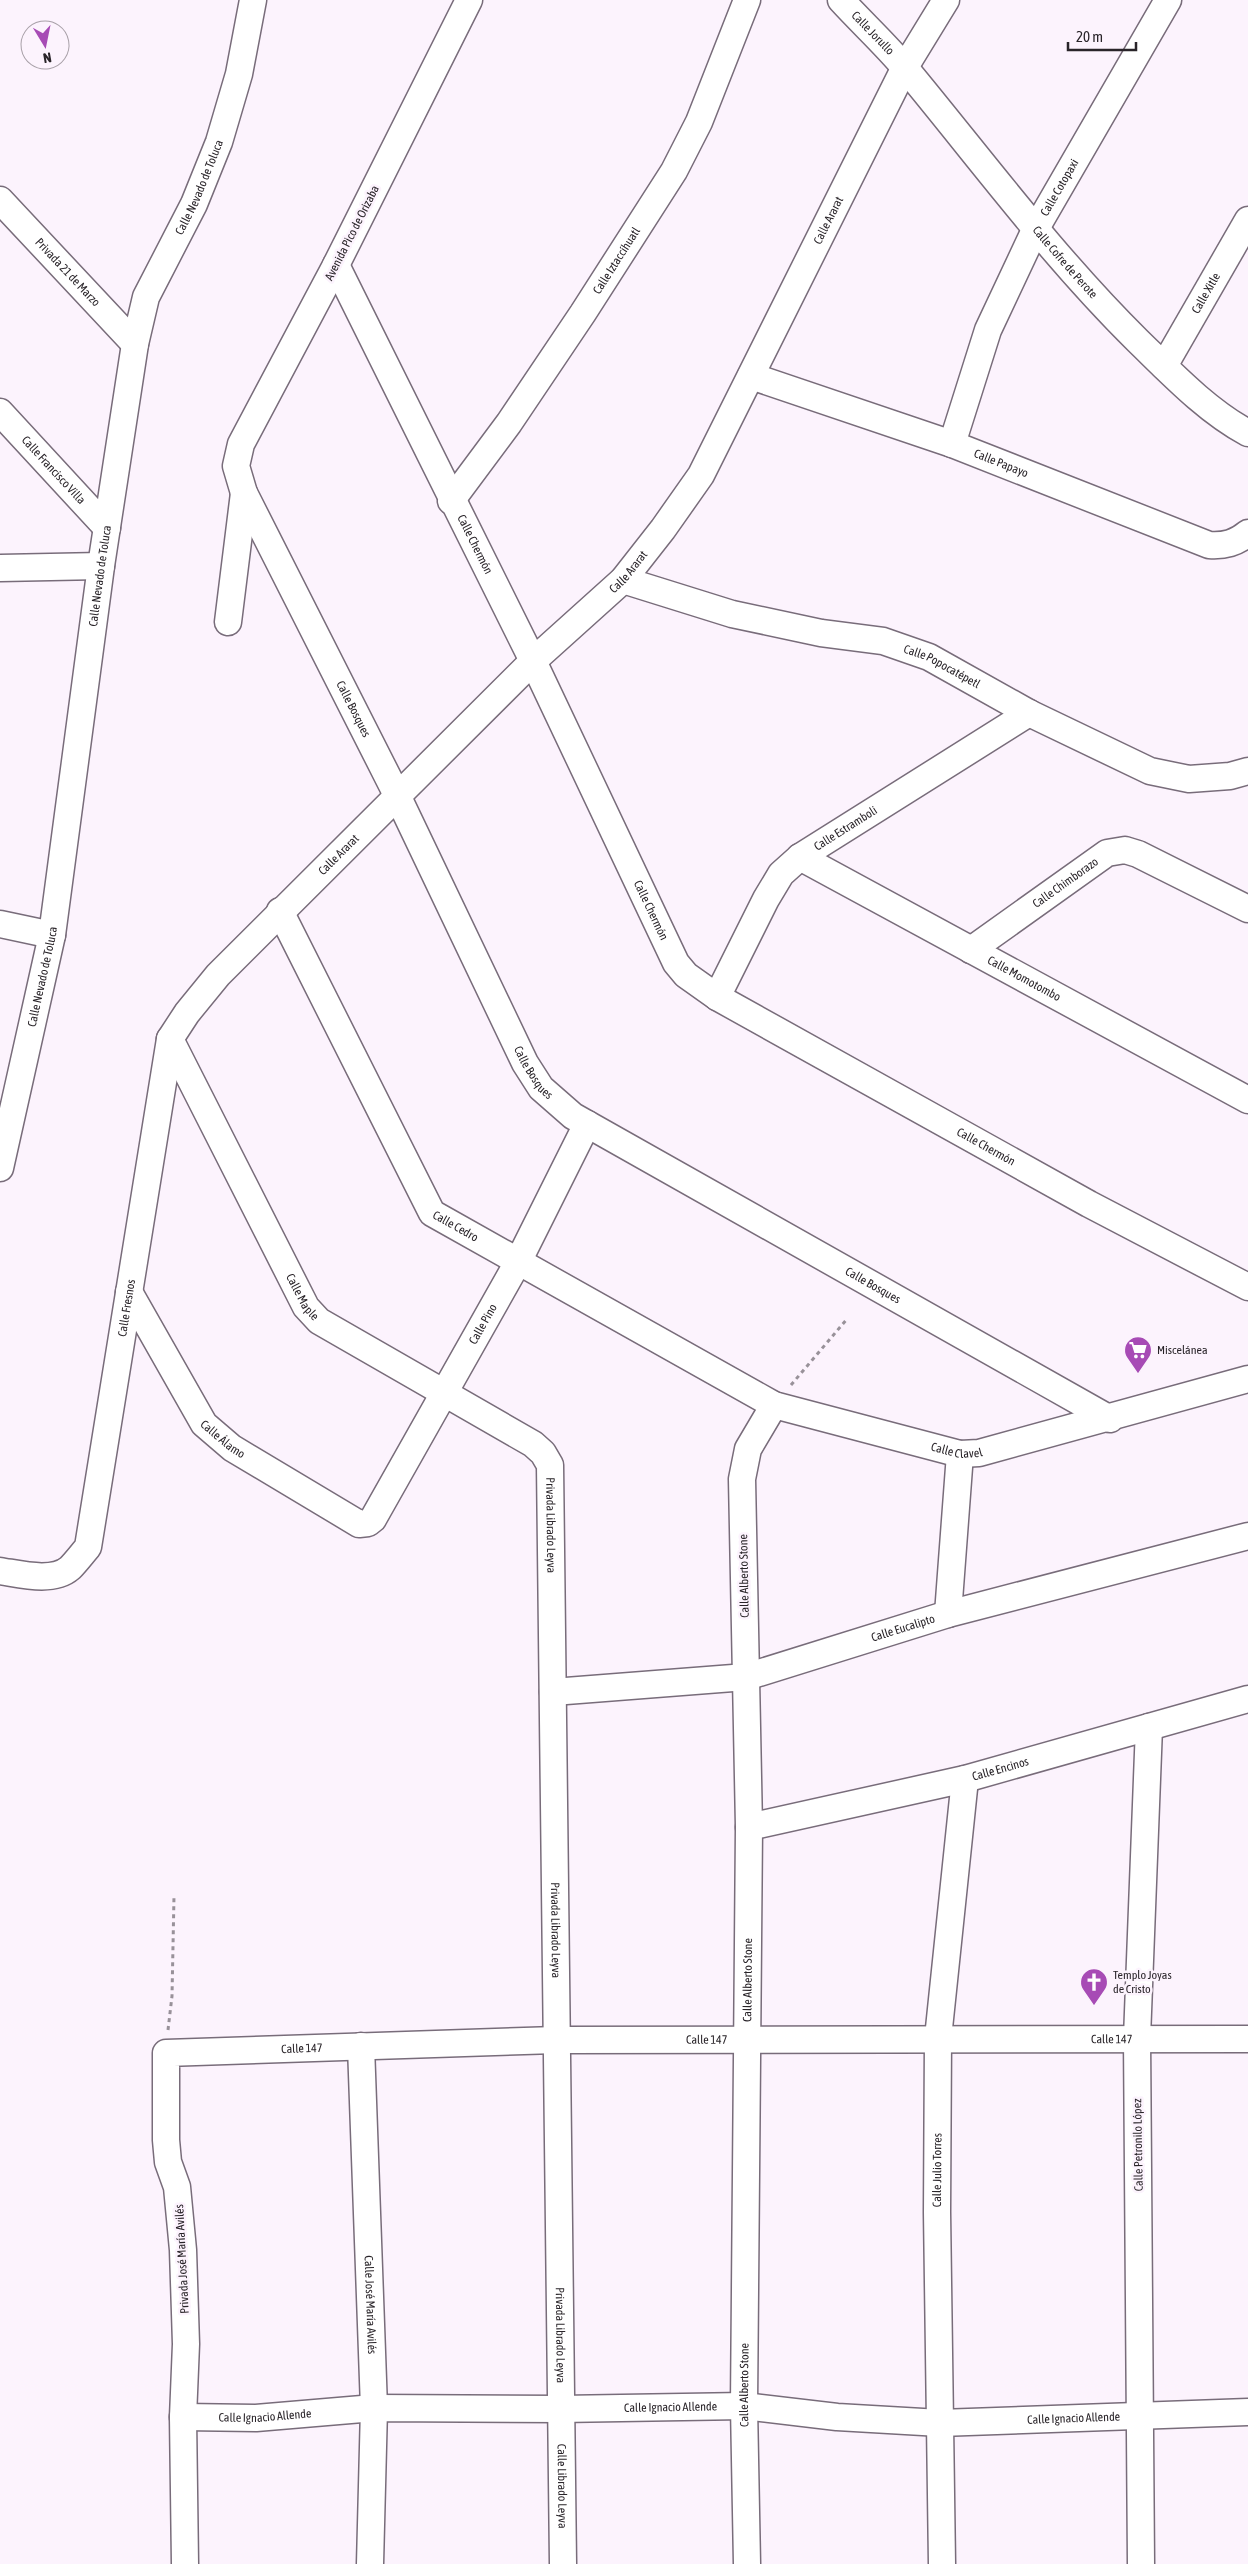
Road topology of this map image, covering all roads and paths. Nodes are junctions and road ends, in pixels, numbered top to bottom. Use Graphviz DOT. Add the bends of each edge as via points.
graph roads {
  1 [pos="252,0"];
  2 [pos="469,0"];
  3 [pos="747,0"];
  4 [pos="841,0"];
  5 [pos="946,0"];
  6 [pos="1168,0"];
  7 [pos="904,67"];
  8 [pos="0,200"];
  9 [pos="1248,220"];
  10 [pos="1035,230"];
  11 [pos="336,265"];
  12 [pos="135,344"];
  13 [pos="1164,366"];
  14 [pos="751,376"];
  15 [pos="0,412"];
  16 [pos="1248,433"];
  17 [pos="952,444"];
  18 [pos="236,466"];
  19 [pos="244,493"];
  20 [pos="451,501"];
  21 [pos="107,528"];
  22 [pos="1248,533"];
  23 [pos="101,566"];
  24 [pos="0,568"];
  25 [pos="623,580"];
  26 [pos="228,622"];
  27 [pos="533,661"];
  28 [pos="1029,713"];
  29 [pos="1248,771"];
  30 [pos="397,796"];
  31 [pos="800,857"];
  32 [pos="1248,910"];
  33 [pos="280,911"];
  34 [pos="0,924"];
  35 [pos="52,935"];
  36 [pos="971,950"];
  37 [pos="717,997"];
  38 [pos="170,1038"];
  39 [pos="1248,1100"];
  40 [pos="587,1124"];
  41 [pos="3,1131"];
  42 [pos="0,1168"];
  43 [pos="518,1262"];
  44 [pos="1248,1287"];
  45 [pos="129,1292"];
  46 [pos="847,1319"];
  47 [pos="1248,1379"];
  48 [pos="444,1394"];
  49 [pos="774,1405"];
  50 [pos="1110,1419"];
  51 [pos="543,1453"];
  52 [pos="960,1454"];
  53 [pos="373,1519"];
  54 [pos="1248,1536"];
  55 [pos="0,1570"];
  56 [pos="948,1614"];
  57 [pos="746,1677"];
  58 [pos="553,1692"];
  59 [pos="1248,1699"];
  60 [pos="1149,1727"];
  61 [pos="965,1779"];
  62 [pos="749,1827"];
  63 [pos="174,1896"];
  64 [pos="748,2038"];
  65 [pos="938,2038"];
  66 [pos="1137,2038"];
  67 [pos="1248,2039"];
  68 [pos="556,2040"];
  69 [pos="361,2046"];
  70 [pos="166,2053"];
  71 [pos="744,2406"];
  72 [pos="374,2408"];
  73 [pos="560,2409"];
  74 [pos="1248,2412"];
  75 [pos="1140,2414"];
  76 [pos="182,2417"];
  77 [pos="940,2423"];
  78 [pos="185,2564"];
  79 [pos="370,2564"];
  80 [pos="563,2564"];
  81 [pos="748,2564"];
  82 [pos="942,2564"];
  83 [pos="1141,2564"];
  1 -- 12 [label="street, Calle Nevado de Toluca" via="239,74 219,142 194,204 146,297"];
  2 -- 11 [label="street, Avenida Pico de Orizaba"];
  3 -- 20 [label="street, Calle Iztaccíhuatl" via="703,113 674,171 509,423"];
  4 -- 7 [label="street, Calle Jorullo"];
  5 -- 7 [label="street, Calle Ararat"];
  6 -- 10 [label="street, Calle Cotopaxi"];
  7 -- 10 [label="street, Calle Cofre de Perote"];
  7 -- 14 [label="street, Calle Ararat"];
  8 -- 12 [label="street, Privada 21 de Marzo"];
  9 -- 13 [label="street, Calle Xitle"];
  10 -- 13 [label="street, Calle Cofre de Perote" via="1100,304"];
  10 -- 17 [label="street, Calle Cotopaxi" via="988,330"];
  11 -- 18 [label="street, Avenida Pico de Orizaba" via="241,444"];
  11 -- 20 [label="street, Calle Chermón"];
  12 -- 21 [label="street, Calle Nevado de Toluca"];
  13 -- 16 [label="street, Calle Cofre de Perote" via="1228,422"];
  14 -- 17 [label="street, Calle Papayo"];
  14 -- 25 [label="street, Calle Ararat" via="701,474"];
  15 -- 21 [label="street, Calle Francisco Villa"];
  17 -- 22 [label="street, Calle Papayo" via="1209,546 1224,546"];
  18 -- 19 [label="street, Calle Bosques"];
  19 -- 26 [label="street"];
  19 -- 30 [label="street, Calle Bosques"];
  20 -- 27 [label="street, Calle Chermón"];
  21 -- 23 [label="street, Calle Nevado de Toluca"];
  23 -- 24 [label="street"];
  23 -- 35 [label="street, Calle Nevado de Toluca"];
  25 -- 27 [label="street, Calle Ararat"];
  25 -- 28 [label="street, Calle Popocatépetl" via="732,614 821,633 883,641 929,657"];
  27 -- 30 [label="street, Calle Ararat"];
  27 -- 37 [label="street, Calle Chermón" via="676,963 686,975"];
  28 -- 29 [label="street, Calle Popocatépetl" via="1150,771 1189,779 1230,776"];
  28 -- 31 [label="street, Calle Estramboli"];
  30 -- 33 [label="street, Calle Ararat"];
  30 -- 40 [label="street, Calle Bosques" via="525,1064 556,1104"];
  31 -- 36 [label="street, Calle Momotombo"];
  31 -- 37 [label="street, Calle Estramboli" via="776,882"];
  32 -- 36 [label="street, Calle Chimborazo" via="1125,850 1107,853"];
  33 -- 38 [label="street, Calle Ararat" via="218,975"];
  33 -- 43 [label="street, Calle Cedro" via="432,1213"];
  34 -- 35 [label="street"];
  35 -- 41 [label="street, Calle Nevado de Toluca"];
  36 -- 39 [label="street, Calle Momotombo"];
  37 -- 44 [label="street, Calle Chermón" via="1089,1204"];
  38 -- 45 [label="street, Calle Fresnos"];
  38 -- 48 [label="street, Calle Maple" via="306,1308 319,1321"];
  40 -- 43 [label="street, Calle Pino"];
  40 -- 50 [label="street, Calle Bosques"];
  41 -- 42 [label="street, Calle Nevado de Toluca"];
  43 -- 48 [label="street, Calle Pino"];
  43 -- 49 [label="street, Calle Cedro"];
  45 -- 53 [label="street, Calle Álamo" via="204,1424 214,1435 359,1524"];
  45 -- 55 [label="street, Calle Fresnos" via="88,1547 68,1570 39,1576"];
  46 -- 49 [label="path"];
  47 -- 50 [label="street, Calle Clavel"];
  48 -- 51 [label="street, Calle Maple" via="533,1444"];
  48 -- 53 [label="street, Calle Pino"];
  49 -- 52 [label="street, Calle Clavel"];
  49 -- 57 [label="street, Calle Alberto Stone" via="748,1449 742,1479"];
  50 -- 52 [label="street, Calle Clavel" via="980,1453"];
  51 -- 58 [label="street, Privada Librado Leyva" via="550,1465"];
  52 -- 56 [label="street"];
  54 -- 56 [label="street, Calle Eucalipto"];
  56 -- 57 [label="street, Calle Eucalipto"];
  57 -- 58 [label="street, Calle Eucalipto"];
  57 -- 62 [label="street, Calle Alberto Stone"];
  58 -- 68 [label="street, Privada Librado Leyva"];
  59 -- 60 [label="street, Calle Encinos"];
  60 -- 61 [label="street, Calle Encinos"];
  60 -- 66 [label="street, Calle Petronilo López"];
  61 -- 62 [label="street, Calle Encinos"];
  61 -- 65 [label="street, Calle Julio Torres"];
  62 -- 64 [label="street, Calle Alberto Stone"];
  63 -- 70 [label="path" via="172,1996"];
  64 -- 65 [label="street, Calle 147"];
  64 -- 68 [label="street, Calle 147"];
  64 -- 71 [label="street, Calle Alberto Stone"];
  65 -- 66 [label="street, Calle 147"];
  65 -- 77 [label="street, Calle Julio Torres"];
  66 -- 67 [label="street, Calle 147"];
  66 -- 75 [label="street, Calle Petronilo López"];
  68 -- 69 [label="street, Calle 147"];
  68 -- 73 [label="street, Privada Librado Leyva"];
  69 -- 70 [label="street, Calle 147"];
  69 -- 72 [label="street, Calle José María Avilés"];
  70 -- 76 [label="street, Privada José María Avilés" via="168,2162 177,2188 182,2219 186,2344"];
  71 -- 73 [label="street, Calle Ignacio Allende"];
  71 -- 77 [label="street, Calle Ignacio Allende" via="837,2417"];
  71 -- 81 [label="street, Calle Alberto Stone"];
  72 -- 73 [label="street, Calle Ignacio Allende"];
  72 -- 76 [label="street, Calle Ignacio Allende" via="256,2418"];
  72 -- 79 [label="street, Calle José María Avilés"];
  73 -- 80 [label="street, Calle Librado Leyva"];
  74 -- 75 [label="street, Calle Ignacio Allende"];
  75 -- 77 [label="street, Calle Ignacio Allende"];
  75 -- 83 [label="street, Calle Petronilo López"];
  76 -- 78 [label="street, Privada José María Avilés"];
  77 -- 82 [label="street, Calle Julio Torres"];
}
